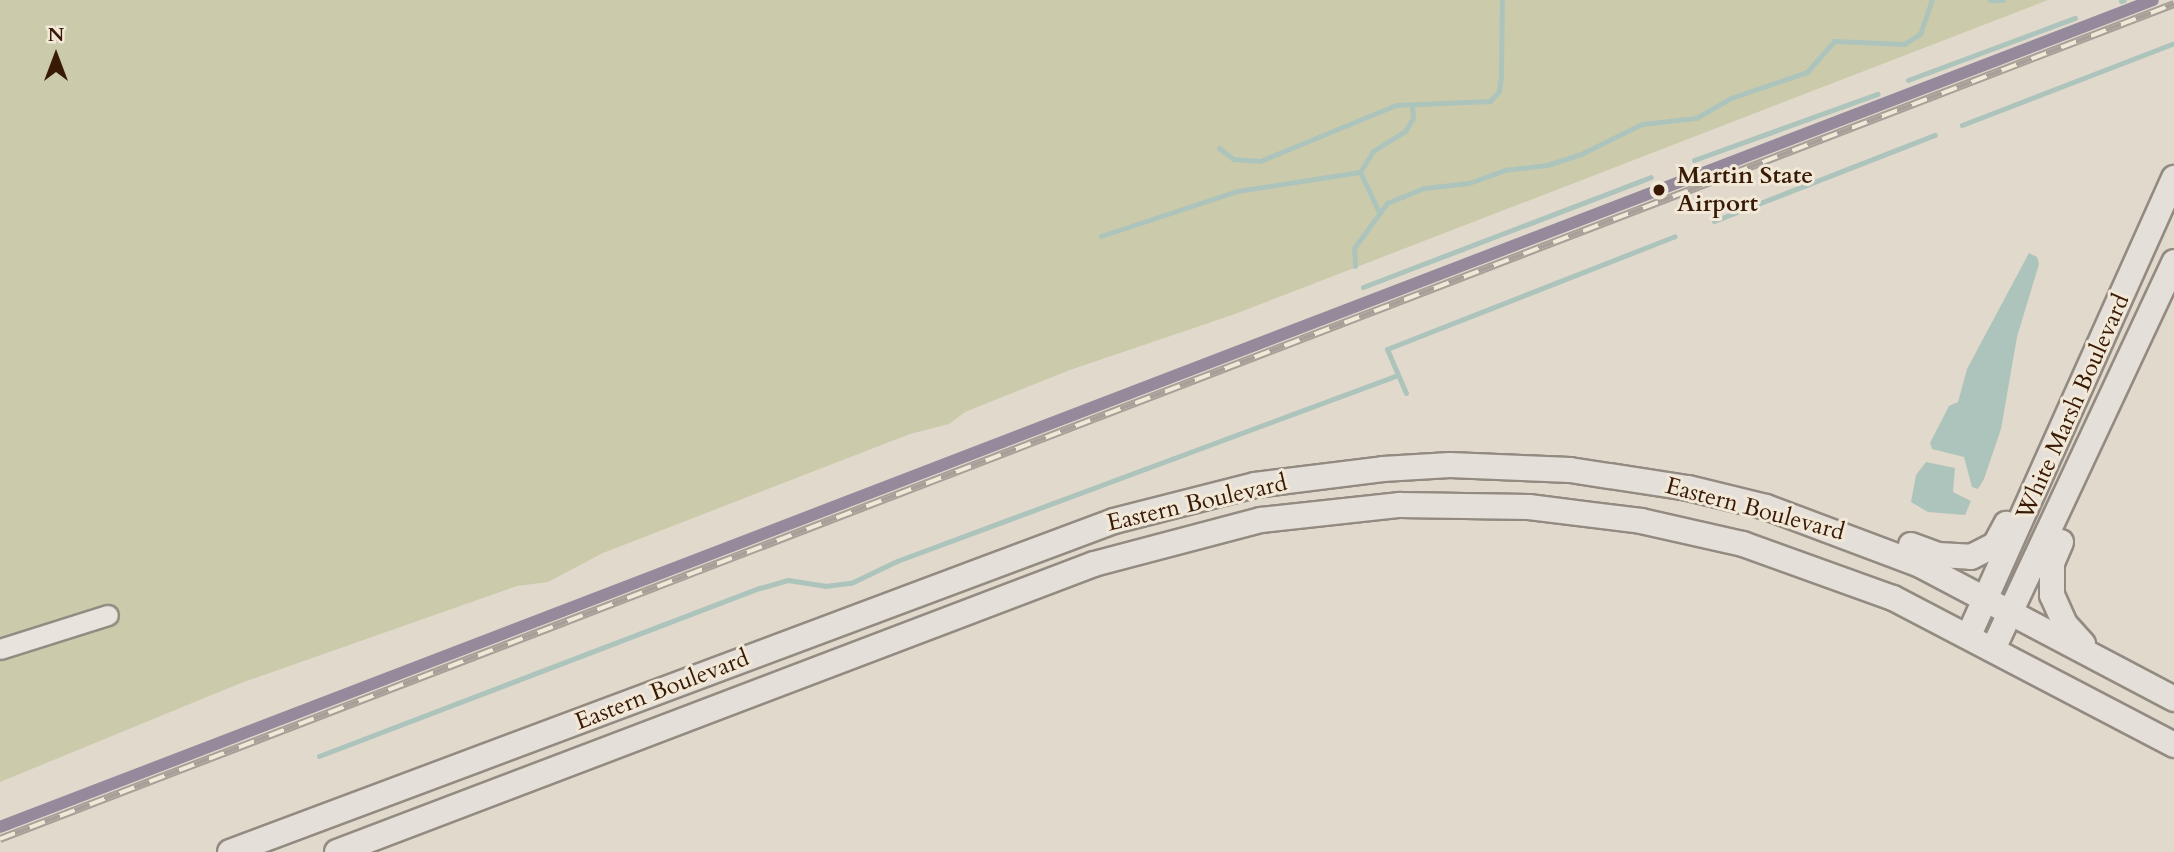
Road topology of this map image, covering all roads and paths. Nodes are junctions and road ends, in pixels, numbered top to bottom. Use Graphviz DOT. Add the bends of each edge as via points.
graph roads {
  1 [pos="2174,178"];
  2 [pos="2174,262"];
  3 [pos="2082,388"];
  4 [pos="2083,462"];
  5 [pos="1860,538"];
  6 [pos="1986,598"];
  7 [pos="2011,612"];
  8 [pos="107,615"];
  9 [pos="1969,635"];
  10 [pos="1994,647"];
  11 [pos="0,649"];
  12 [pos="2093,655"];
  13 [pos="2174,699"];
  14 [pos="2174,745"];
  15 [pos="249,848"];
  16 [pos="230,852"];
  17 [pos="337,852"];
  1 -- 3 [label="main road, White Marsh Boulevard"];
  2 -- 4 [label="main road, White Marsh Boulevard"];
  3 -- 5 [label="main road" via="2059,406 2000,536 1988,551 1958,558 1929,553 1890,536"];
  3 -- 6 [label="main road, White Marsh Boulevard"];
  4 -- 7 [label="main road, White Marsh Boulevard"];
  4 -- 12 [label="main road" via="2082,494 2052,563 2050,580 2054,608"];
  5 -- 6 [label="main road, Eastern Boulevard"];
  5 -- 15 [label="main road, Eastern Boulevard" via="1701,491 1570,470 1450,466 1316,475 1255,485 1061,538"];
  6 -- 7 [label="main road, Eastern Boulevard"];
  6 -- 9 [label="main road, White Marsh Boulevard"];
  7 -- 10 [label="main road, White Marsh Boulevard"];
  7 -- 12 [label="main road, Eastern Boulevard"];
  8 -- 11 [label="street"];
  9 -- 10 [label="main road, Eastern Boulevard"];
  9 -- 17 [label="main road, Eastern Boulevard" via="1893,598 1810,566 1742,544 1641,521 1487,504 1400,505 1293,515 1213,530 1094,564"];
  10 -- 14 [label="main road, Eastern Boulevard"];
  12 -- 13 [label="main road, Eastern Boulevard"];
  15 -- 16 [label="main road, Eastern Boulevard"];
}
